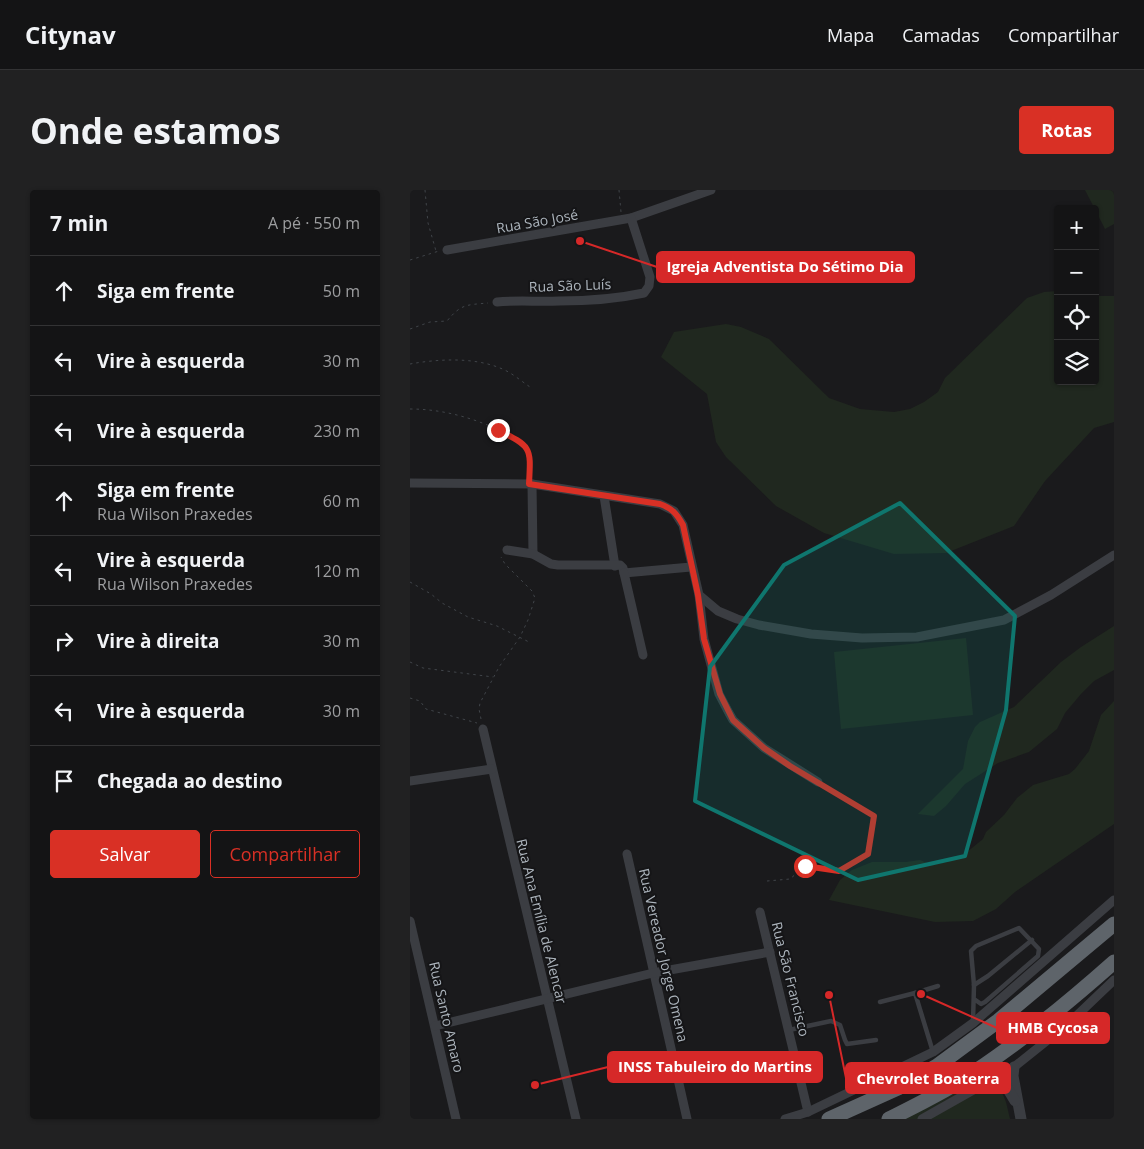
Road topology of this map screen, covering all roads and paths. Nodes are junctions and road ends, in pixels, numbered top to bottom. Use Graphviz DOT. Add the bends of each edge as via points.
graph roads {
  1 [pos="425,190"];
  2 [pos="619,190"];
  3 [pos="711,190"];
  4 [pos="627,219"];
  5 [pos="447,250"];
  6 [pos="436,251"];
  7 [pos="410,260"];
  8 [pos="497,302"];
  9 [pos="410,329"];
  10 [pos="410,364"];
  11 [pos="530,387"];
  12 [pos="410,409"];
  13 [pos="410,483"];
  14 [pos="531,484"];
  15 [pos="604,496"];
  16 [pos="507,550"];
  17 [pos="533,554"];
  18 [pos="1114,555"];
  19 [pos="615,566"];
  20 [pos="691,567"];
  21 [pos="624,573"];
  22 [pos="410,582"];
  23 [pos="698,595"];
  24 [pos="520,637"];
  25 [pos="529,642"];
  26 [pos="643,655"];
  27 [pos="410,662"];
  28 [pos="493,678"];
  29 [pos="410,698"];
  30 [pos="483,729"];
  31 [pos="492,769"];
  32 [pos="410,781"];
  33 [pos="818,782"];
  34 [pos="627,854"];
  35 [pos="767,881"];
  36 [pos="1114,900"];
  37 [pos="760,912"];
  38 [pos="410,921"];
  39 [pos="1114,924"];
  40 [pos="1032,940"];
  41 [pos="770,952"];
  42 [pos="1114,962"];
  43 [pos="653,973"];
  44 [pos="1114,980"];
  45 [pos="974,985"];
  46 [pos="938,986"];
  47 [pos="916,993"];
  48 [pos="547,998"];
  49 [pos="974,999"];
  50 [pos="880,1002"];
  51 [pos="972,1023"];
  52 [pos="436,1026"];
  53 [pos="789,1030"];
  54 [pos="876,1040"];
  55 [pos="932,1052"];
  56 [pos="1014,1067"];
  57 [pos="1000,1076"];
  58 [pos="1018,1105"];
  59 [pos="808,1112"];
  60 [pos="456,1119"];
  61 [pos="576,1119"];
  62 [pos="687,1119"];
  63 [pos="786,1119"];
  64 [pos="829,1119"];
  65 [pos="889,1119"];
  66 [pos="922,1119"];
  67 [pos="1021,1119"];
  1 -- 6 [label="path" via="428,223"];
  2 -- 4 [label="path"];
  3 -- 4 [label="street, Rua São José"];
  4 -- 5 [label="street, Rua São José"];
  4 -- 8 [label="street, Rua São Luís" via="650,277 644,293 558,302"];
  5 -- 6 [label="path"];
  6 -- 7 [label="path"];
  8 -- 9 [label="path" via="466,305 447,321 430,322"];
  10 -- 11 [label="path" via="441,360 475,362 501,368"];
  12 -- 14 [label="path" via="446,412 484,423 519,441 529,449"];
  13 -- 14 [label="street"];
  14 -- 15 [label="street"];
  14 -- 17 [label="street"];
  15 -- 19 [label="street"];
  15 -- 20 [label="street" via="660,504 674,511 683,525"];
  16 -- 17 [label="street"];
  16 -- 24 [label="path" via="503,551 501,558 535,598"];
  17 -- 19 [label="street" via="551,564"];
  18 -- 23 [label="street" via="1044,600 1004,620 917,636 843,637 760,625 718,611"];
  19 -- 21 [label="street" via="622,566"];
  20 -- 21 [label="street"];
  20 -- 23 [label="street"];
  21 -- 26 [label="street"];
  22 -- 24 [label="path" via="468,617"];
  23 -- 33 [label="street" via="704,639 720,694 733,720 764,748"];
  24 -- 25 [label="path"];
  24 -- 28 [label="path"];
  27 -- 28 [label="path" via="432,669"];
  28 -- 29 [label="path" via="478,710 483,725 426,709 420,701"];
  30 -- 31 [label="street, Rua Ana Emília de Alencar"];
  31 -- 32 [label="street"];
  31 -- 48 [label="street, Rua Ana Emília de Alencar"];
  33 -- 35 [label="path" via="874,816 868,854 839,871 805,866 790,879"];
  34 -- 43 [label="street, Rua Vereador Jorge Omena"];
  36 -- 51 [label="street"];
  37 -- 41 [label="street, Rua São Francisco"];
  38 -- 52 [label="street, Rua Santo Amaro"];
  39 -- 64 [label="highway" via="998,1021 937,1066 898,1088"];
  40 -- 45 [label="lane"];
  40 -- 45 [label="lane" via="1016,928 973,948 970,956"];
  40 -- 49 [label="lane" via="1040,951 1037,958 985,1002 981,1004"];
  41 -- 43 [label="street"];
  41 -- 53 [label="street, Rua São Francisco"];
  42 -- 65 [label="highway" via="1027,1034 972,1074"];
  43 -- 48 [label="street"];
  43 -- 62 [label="street, Rua Vereador Jorge Omena"];
  44 -- 56 [label="street" via="1070,1023"];
  45 -- 49 [label="lane"];
  46 -- 47 [label="lane"];
  47 -- 50 [label="lane"];
  47 -- 55 [label="lane"];
  48 -- 52 [label="street"];
  48 -- 61 [label="street, Rua Ana Emília de Alencar"];
  49 -- 51 [label="lane"];
  51 -- 55 [label="street"];
  52 -- 60 [label="street, Rua Santo Amaro"];
  53 -- 54 [label="lane" via="831,1021 840,1025 847,1044"];
  53 -- 59 [label="street, Rua São Francisco"];
  55 -- 59 [label="street"];
  56 -- 57 [label="street"];
  56 -- 58 [label="street"];
  57 -- 58 [label="street"];
  57 -- 66 [label="street"];
  58 -- 67 [label="street"];
  59 -- 63 [label="street"];
}
